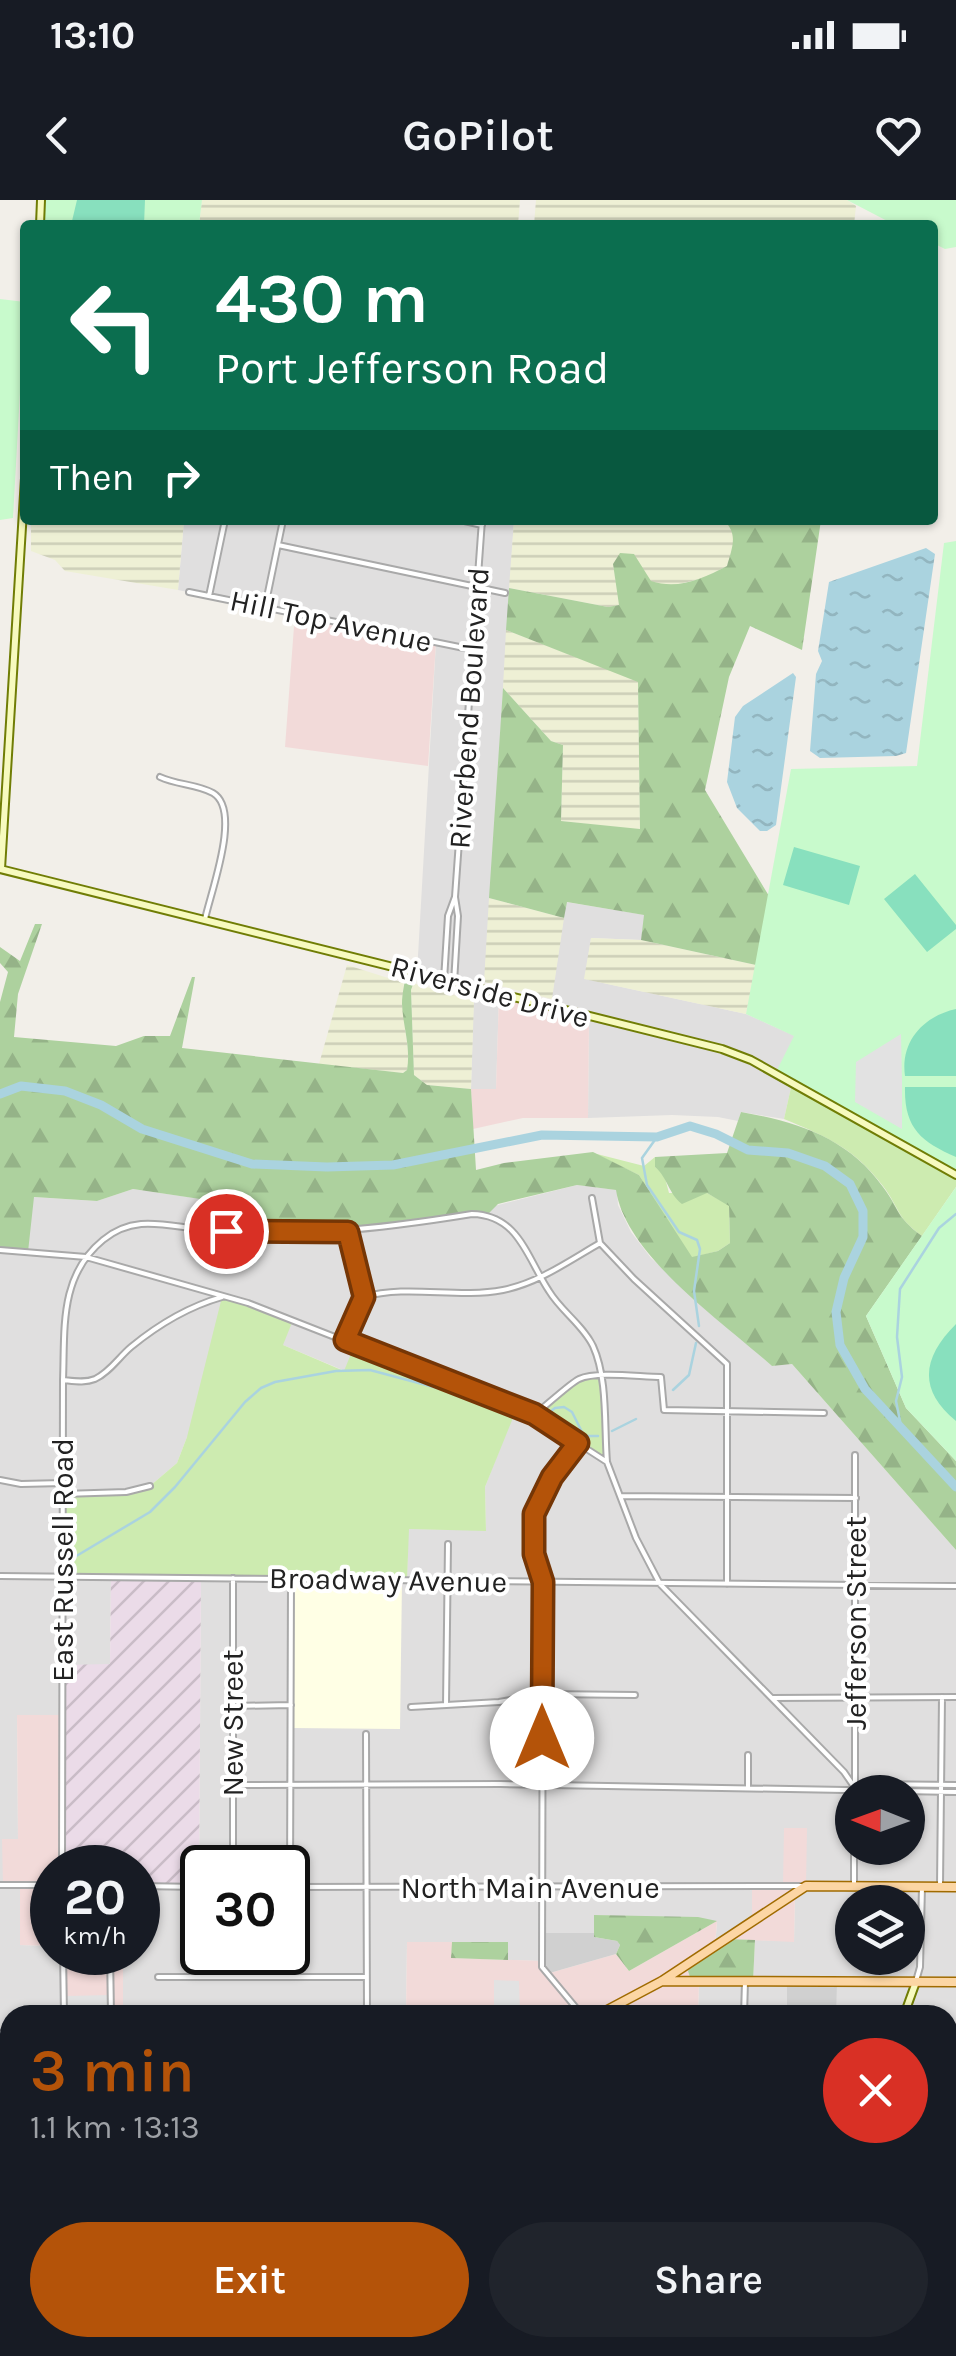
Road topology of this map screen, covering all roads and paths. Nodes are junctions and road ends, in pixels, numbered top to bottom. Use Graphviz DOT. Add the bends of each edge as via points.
graph roads {
  1 [pos="22,525"];
  2 [pos="224,525"];
  3 [pos="282,525"];
  4 [pos="482,525"];
  5 [pos="278,545"];
  6 [pos="478,587"];
  7 [pos="189,592"];
  8 [pos="505,592"];
  9 [pos="209,596"];
  10 [pos="264,607"];
  11 [pos="474,650"];
  12 [pos="160,777"];
  13 [pos="1,869"];
  14 [pos="454,897"];
  15 [pos="204,919"];
  16 [pos="444,980"];
  17 [pos="454,983"];
  18 [pos="956,1175"];
  19 [pos="592,1198"];
  20 [pos="348,1232"];
  21 [pos="600,1243"];
  22 [pos="0,1250"];
  23 [pos="86,1257"];
  24 [pos="542,1277"];
  25 [pos="222,1297"];
  26 [pos="364,1297"];
  27 [pos="345,1340"];
  28 [pos="600,1376"];
  29 [pos="63,1380"];
  30 [pos="727,1411"];
  31 [pos="824,1412"];
  32 [pos="534,1414"];
  33 [pos="578,1443"];
  34 [pos="855,1454"];
  35 [pos="607,1462"];
  36 [pos="0,1480"];
  37 [pos="63,1483"];
  38 [pos="150,1486"];
  39 [pos="63,1494"];
  40 [pos="620,1496"];
  41 [pos="726,1497"];
  42 [pos="856,1498"];
  43 [pos="448,1544"];
  44 [pos="0,1576"];
  45 [pos="62,1576"];
  46 [pos="233,1578"];
  47 [pos="291,1578"];
  48 [pos="447,1581"];
  49 [pos="543,1582"];
  50 [pos="660,1584"];
  51 [pos="728,1584"];
  52 [pos="857,1586"];
  53 [pos="956,1586"];
  54 [pos="543,1694"];
  55 [pos="635,1695"];
  56 [pos="856,1697"];
  57 [pos="942,1697"];
  58 [pos="956,1697"];
  59 [pos="772,1698"];
  60 [pos="291,1705"];
  61 [pos="446,1705"];
  62 [pos="233,1706"];
  63 [pos="412,1707"];
  64 [pos="366,1734"];
  65 [pos="748,1755"];
  66 [pos="841,1775"];
  67 [pos="855,1775"];
  68 [pos="290,1784"];
  69 [pos="366,1784"];
  70 [pos="233,1785"];
  71 [pos="543,1785"];
  72 [pos="925,1785"];
  73 [pos="940,1785"];
  74 [pos="956,1785"];
  75 [pos="748,1787"];
  76 [pos="835,1789"];
  77 [pos="925,1792"];
  78 [pos="940,1792"];
  79 [pos="956,1792"];
  80 [pos="62,1845"];
  81 [pos="232,1845"];
  82 [pos="289,1845"];
  83 [pos="0,1885"];
  84 [pos="30,1885"];
  85 [pos="806,1886"];
  86 [pos="835,1886"];
  87 [pos="940,1886"];
  88 [pos="310,1887"];
  89 [pos="544,1887"];
  90 [pos="772,1887"];
  91 [pos="925,1887"];
  92 [pos="956,1887"];
  93 [pos="366,1888"];
  94 [pos="778,1905"];
  95 [pos="698,1958"];
  96 [pos="63,1975"];
  97 [pos="110,1975"];
  98 [pos="918,1975"];
  99 [pos="158,1977"];
  100 [pos="366,1977"];
  101 [pos="662,1981"];
  102 [pos="699,1982"];
  103 [pos="744,1982"];
  104 [pos="916,1982"];
  105 [pos="956,1982"];
  106 [pos="64,2005"];
  107 [pos="111,2005"];
  108 [pos="366,2005"];
  109 [pos="574,2005"];
  110 [pos="617,2005"];
  111 [pos="744,2005"];
  112 [pos="908,2005"];
  1 -- 13 [label="main road"];
  2 -- 9 [label="street"];
  3 -- 5 [label="street"];
  4 -- 6 [label="street, Riverbend Boulevard"];
  5 -- 6 [label="street"];
  5 -- 10 [label="street"];
  6 -- 8 [label="street"];
  6 -- 11 [label="street, Riverbend Boulevard"];
  7 -- 9 [label="street, Hill Top Avenue"];
  9 -- 10 [label="street, Hill Top Avenue"];
  10 -- 11 [label="street, Hill Top Avenue"];
  11 -- 14 [label="street, Riverbend Boulevard"];
  12 -- 15 [label="street" via="202,788 224,805 226,827"];
  13 -- 15 [label="main road, Riverside Drive"];
  14 -- 16 [label="street"];
  14 -- 17 [label="street"];
  15 -- 16 [label="main road, Riverside Drive"];
  16 -- 17 [label="main road, Riverside Drive"];
  17 -- 18 [label="main road, Riverside Drive" via="750,1060"];
  19 -- 21 [label="street"];
  20 -- 23 [label="street" via="144,1222 115,1232"];
  20 -- 24 [label="street" via="487,1215 510,1226"];
  20 -- 26 [label="street"];
  21 -- 24 [label="street"];
  21 -- 30 [label="street" via="724,1359"];
  22 -- 23 [label="street"];
  23 -- 25 [label="street"];
  23 -- 29 [label="street, East Russell Road" via="66,1302"];
  24 -- 26 [label="street" via="504,1290 404,1289"];
  24 -- 28 [label="street" via="593,1346"];
  25 -- 27 [label="street"];
  25 -- 29 [label="street" via="162,1323 104,1374"];
  26 -- 27 [label="street"];
  27 -- 32 [label="street"];
  28 -- 30 [label="street" via="662,1377 664,1410"];
  28 -- 32 [label="street" via="576,1380"];
  28 -- 35 [label="street"];
  29 -- 37 [label="street, East Russell Road"];
  30 -- 31 [label="street"];
  30 -- 41 [label="street"];
  32 -- 33 [label="street"];
  33 -- 35 [label="street"];
  33 -- 49 [label="street" via="534,1514 534,1554"];
  34 -- 42 [label="street, Jefferson Street"];
  35 -- 40 [label="street"];
  36 -- 37 [label="street"];
  37 -- 39 [label="street, East Russell Road"];
  38 -- 39 [label="street"];
  39 -- 45 [label="street, East Russell Road"];
  40 -- 41 [label="street"];
  40 -- 50 [label="street"];
  41 -- 42 [label="street"];
  41 -- 51 [label="street"];
  42 -- 52 [label="street, Jefferson Street"];
  43 -- 48 [label="street"];
  44 -- 45 [label="street, Broadway Avenue"];
  45 -- 46 [label="street, Broadway Avenue"];
  45 -- 80 [label="street, East Russell Road"];
  46 -- 47 [label="street, Broadway Avenue"];
  46 -- 62 [label="street, New Street"];
  47 -- 48 [label="street, Broadway Avenue"];
  47 -- 60 [label="street"];
  48 -- 49 [label="street, Broadway Avenue"];
  48 -- 61 [label="street"];
  49 -- 50 [label="street, Broadway Avenue"];
  49 -- 54 [label="street"];
  50 -- 51 [label="street, Broadway Avenue"];
  50 -- 59 [label="street"];
  51 -- 52 [label="street, Broadway Avenue"];
  52 -- 53 [label="street, Broadway Avenue"];
  52 -- 56 [label="street, Jefferson Street"];
  54 -- 55 [label="street"];
  54 -- 61 [label="street"];
  54 -- 71 [label="street"];
  56 -- 57 [label="street"];
  56 -- 59 [label="street"];
  56 -- 67 [label="street, Jefferson Street"];
  57 -- 58 [label="street"];
  57 -- 73 [label="street"];
  59 -- 66 [label="street"];
  60 -- 62 [label="street"];
  60 -- 68 [label="street"];
  61 -- 63 [label="street"];
  62 -- 70 [label="street, New Street"];
  64 -- 69 [label="street"];
  65 -- 75 [label="street"];
  68 -- 69 [label="street"];
  68 -- 70 [label="street"];
  68 -- 82 [label="street"];
  69 -- 71 [label="street"];
  69 -- 93 [label="street"];
  70 -- 81 [label="street, New Street"];
  71 -- 75 [label="street"];
  71 -- 89 [label="street"];
  72 -- 73 [label="street"];
  73 -- 74 [label="street"];
  73 -- 78 [label="street"];
  75 -- 76 [label="street"];
  77 -- 78 [label="street"];
  78 -- 79 [label="street"];
  78 -- 87 [label="street"];
  83 -- 84 [label="street"];
  85 -- 86 [label="main road, North Main Avenue"];
  85 -- 90 [label="street, North Main Avenue"];
  85 -- 94 [label="main road"];
  87 -- 91 [label="main road, North Main Avenue"];
  87 -- 92 [label="main road, North Main Avenue"];
  88 -- 93 [label="street, North Main Avenue"];
  89 -- 90 [label="street, North Main Avenue"];
  89 -- 93 [label="street, North Main Avenue"];
  89 -- 109 [label="street" via="542,1967"];
  90 -- 94 [label="street" via="781,1894"];
  93 -- 100 [label="street"];
  94 -- 95 [label="main road"];
  95 -- 101 [label="main road"];
  95 -- 102 [label="main road" via="688,1972"];
  96 -- 106 [label="street"];
  97 -- 107 [label="street"];
  98 -- 104 [label="street"];
  99 -- 100 [label="street"];
  100 -- 108 [label="street"];
  101 -- 102 [label="main road"];
  101 -- 110 [label="main road"];
  102 -- 103 [label="main road"];
  103 -- 104 [label="main road"];
  103 -- 111 [label="street"];
  104 -- 105 [label="main road"];
  104 -- 112 [label="main road"];
}
